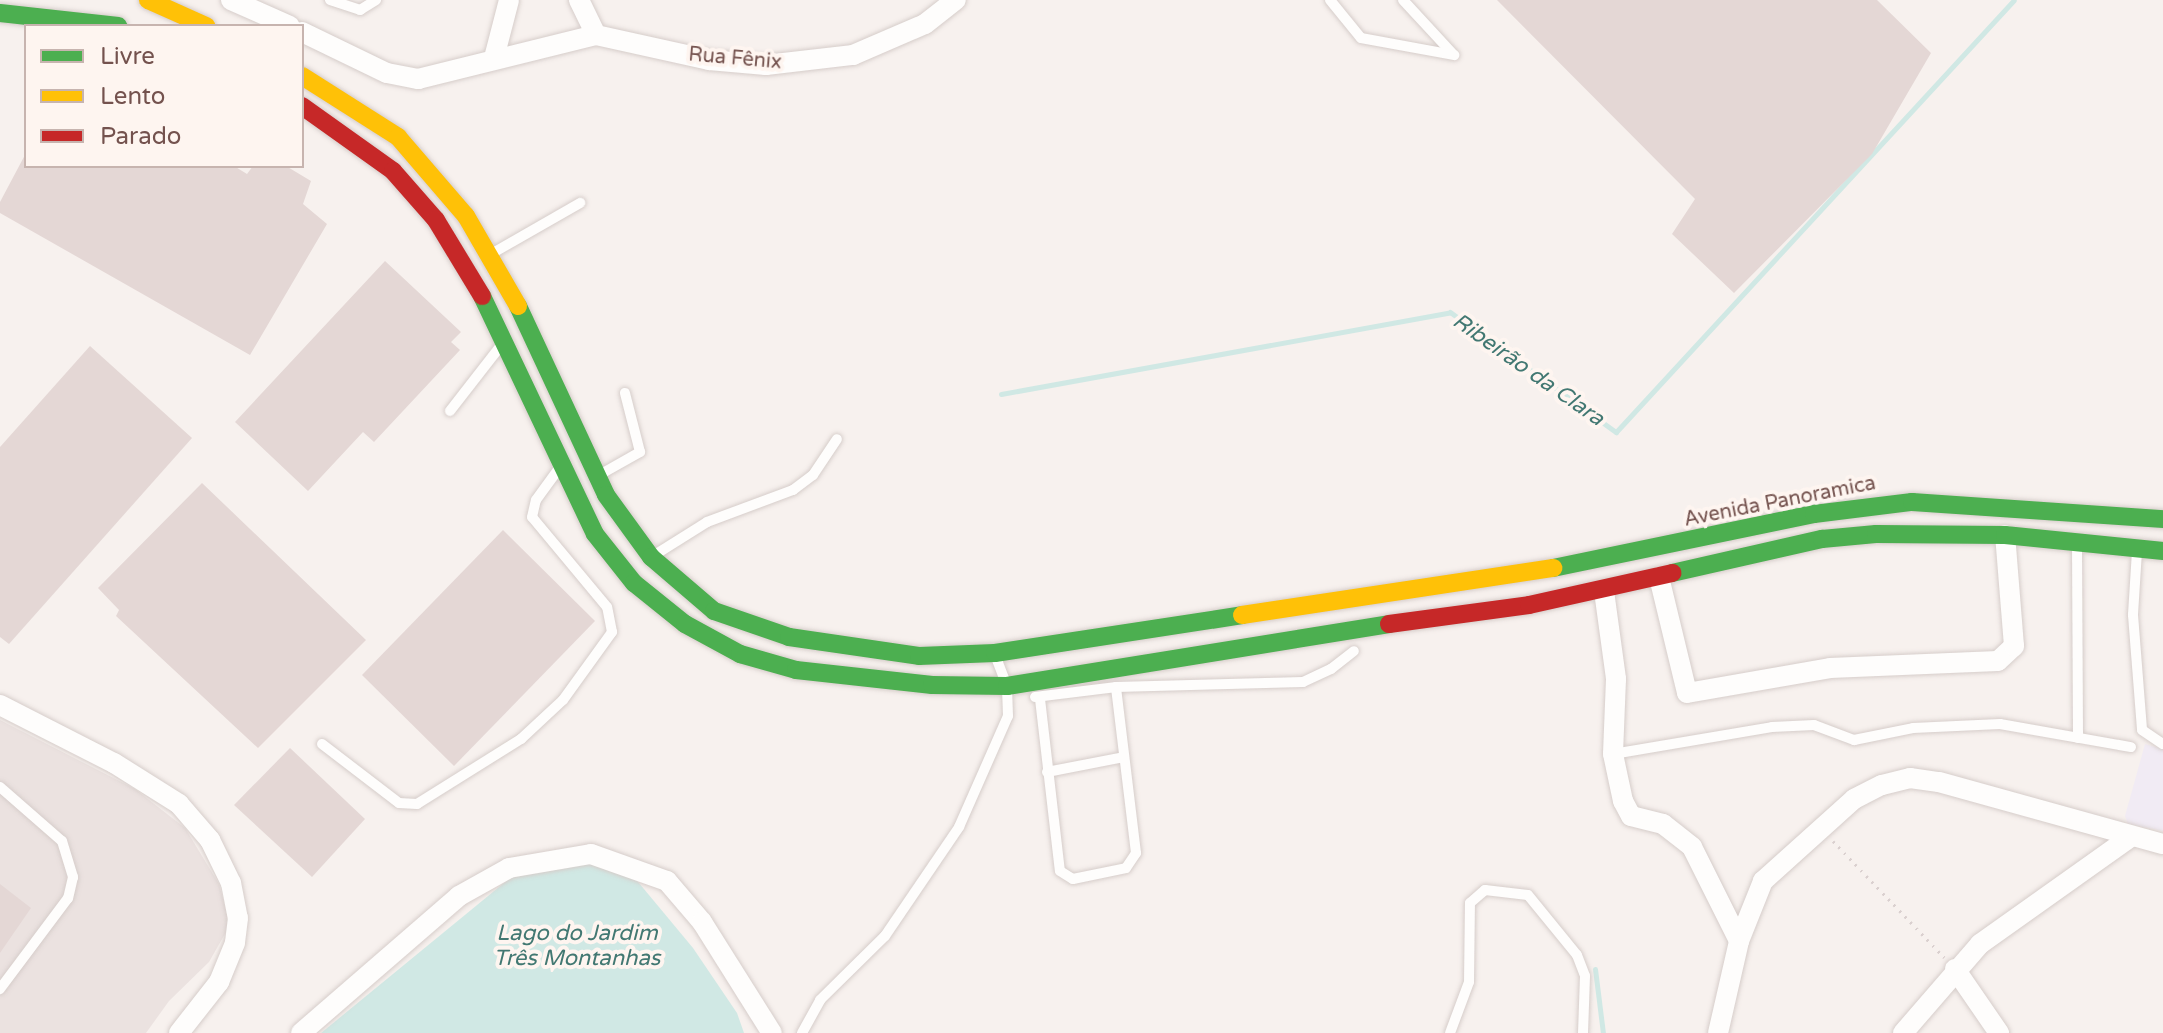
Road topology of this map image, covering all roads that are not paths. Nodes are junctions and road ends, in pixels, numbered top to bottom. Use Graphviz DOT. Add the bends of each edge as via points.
graph roads {
  1 [pos="148,0"];
  2 [pos="231,0"];
  3 [pos="330,0"];
  4 [pos="376,0"];
  5 [pos="509,0"];
  6 [pos="579,0"];
  7 [pos="956,0"];
  8 [pos="1330,0"];
  9 [pos="1403,0"];
  10 [pos="14,9"];
  11 [pos="106,24"];
  12 [pos="202,24"];
  13 [pos="285,24"];
  14 [pos="304,33"];
  15 [pos="596,35"];
  16 [pos="494,58"];
  17 [pos="304,77"];
  18 [pos="304,107"];
  19 [pos="580,203"];
  20 [pos="489,255"];
  21 [pos="505,340"];
  22 [pos="625,393"];
  23 [pos="450,411"];
  24 [pos="837,439"];
  25 [pos="560,466"];
  26 [pos="597,476"];
  27 [pos="2163,519"];
  28 [pos="2005,535"];
  29 [pos="2077,544"];
  30 [pos="2137,549"];
  31 [pos="2163,551"];
  32 [pos="651,557"];
  33 [pos="1659,577"];
  34 [pos="1604,591"];
  35 [pos="1354,651"];
  36 [pos="995,653"];
  37 [pos="1007,686"];
  38 [pos="1116,687"];
  39 [pos="1040,699"];
  40 [pos="0,705"];
  41 [pos="2078,738"];
  42 [pos="322,744"];
  43 [pos="2163,744"];
  44 [pos="2131,747"];
  45 [pos="1613,754"];
  46 [pos="1124,757"];
  47 [pos="1047,772"];
  48 [pos="0,787"];
  49 [pos="2132,836"];
  50 [pos="2163,844"];
  51 [pos="1739,941"];
  52 [pos="1955,969"];
  53 [pos="0,989"];
  54 [pos="179,1033"];
  55 [pos="301,1033"];
  56 [pos="772,1033"];
  57 [pos="802,1033"];
  58 [pos="1450,1033"];
  59 [pos="1583,1033"];
  60 [pos="1718,1033"];
  61 [pos="1903,1033"];
  62 [pos="1999,1033"];
  1 -- 12 [label="main road"];
  2 -- 13 [label="street"];
  3 -- 4 [label="lane" via="360,10"];
  5 -- 16 [label="street"];
  6 -- 15 [label="street"];
  7 -- 15 [label="street, Rua Fênix" via="892,41 817,62 709,60"];
  8 -- 9 [label="lane" via="1361,38 1454,55"];
  10 -- 11 [label="main road"];
  14 -- 16 [label="street, Rua Fênix" via="405,78 431,78"];
  15 -- 16 [label="street, Rua Fênix"];
  17 -- 20 [label="main road, Avenida Panoramica" via="398,137 466,216"];
  18 -- 21 [label="main road" via="393,171 436,220"];
  19 -- 20 [label="lane"];
  20 -- 26 [label="main road, Avenida Panoramica"];
  21 -- 23 [label="lane"];
  21 -- 25 [label="main road"];
  22 -- 26 [label="lane" via="640,452"];
  24 -- 32 [label="lane" via="813,475 793,490 707,522"];
  25 -- 37 [label="main road" via="595,534 634,583 685,624 740,654 852,679"];
  25 -- 42 [label="lane" via="536,500 532,517 607,607 612,632 563,700 521,739 417,804 399,803"];
  26 -- 32 [label="main road, Avenida Panoramica"];
  27 -- 36 [label="main road, Avenida Panoramica" via="1912,502 1814,514 1598,560"];
  28 -- 29 [label="main road"];
  28 -- 33 [label="main road" via="1822,539"];
  28 -- 33 [label="street" via="2014,646 1998,661 1830,668 1687,693"];
  29 -- 30 [label="main road"];
  29 -- 41 [label="lane"];
  30 -- 31 [label="main road"];
  30 -- 43 [label="lane" via="2133,615 2142,730"];
  32 -- 36 [label="main road, Avenida Panoramica" via="689,595 750,626 865,652"];
  33 -- 34 [label="main road"];
  34 -- 37 [label="main road"];
  34 -- 45 [label="street" via="1616,679"];
  35 -- 38 [label="lane" via="1303,682"];
  36 -- 37 [label="lane"];
  37 -- 39 [label="lane"];
  37 -- 57 [label="lane" via="1008,716 959,827 885,936 820,1000"];
  38 -- 39 [label="lane"];
  38 -- 46 [label="lane"];
  39 -- 47 [label="lane"];
  40 -- 54 [label="street" via="114,763 179,804 210,840 231,883 238,918 235,943 219,982"];
  41 -- 44 [label="lane"];
  41 -- 45 [label="lane" via="2000,724 1913,728 1854,740 1814,725 1772,727"];
  45 -- 51 [label="street" via="1631,816 1663,824 1692,847"];
  46 -- 47 [label="lane"];
  46 -- 47 [label="lane" via="1136,853 1126,868 1073,879 1060,871"];
  48 -- 53 [label="lane" via="62,841 73,877 68,898"];
  49 -- 50 [label="street"];
  49 -- 51 [label="street" via="2020,802 1910,778 1854,799 1763,881"];
  49 -- 52 [label="street" via="2023,911"];
  51 -- 60 [label="street"];
  52 -- 61 [label="street"];
  52 -- 62 [label="street"];
  55 -- 56 [label="street" via="459,896 509,868 591,854 667,881 702,922"];
  58 -- 59 [label="lane" via="1469,982 1470,903 1485,890 1528,895 1577,955 1585,976"];
}
